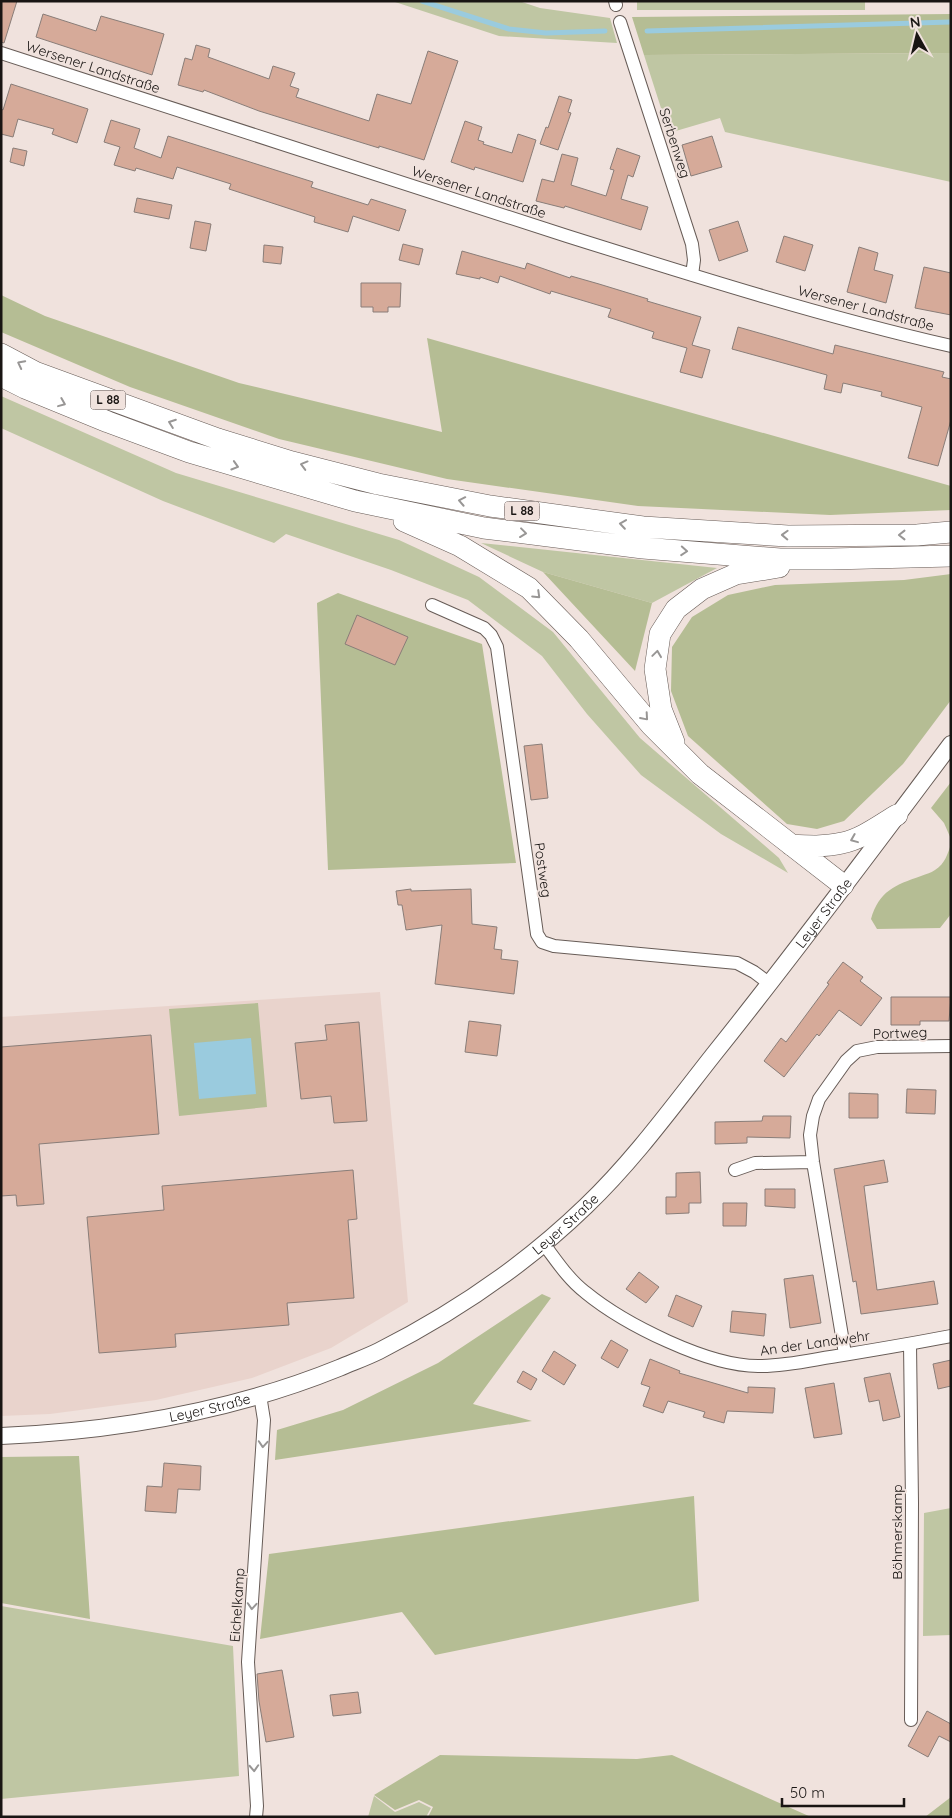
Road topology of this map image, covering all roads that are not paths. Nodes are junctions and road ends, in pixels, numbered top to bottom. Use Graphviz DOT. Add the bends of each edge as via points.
graph roads {
  1 [pos="620,22"];
  2 [pos="1,53"];
  3 [pos="692,275"];
  4 [pos="951,346"];
  5 [pos="1,354"];
  6 [pos="1,376"];
  7 [pos="355,501"];
  8 [pos="951,532"];
  9 [pos="951,556"];
  10 [pos="831,559"];
  11 [pos="432,605"];
  12 [pos="951,744"];
  13 [pos="678,751"];
  14 [pos="897,815"];
  15 [pos="792,845"];
  16 [pos="843,885"];
  17 [pos="770,984"];
  18 [pos="951,1046"];
  19 [pos="813,1162"];
  20 [pos="735,1170"];
  21 [pos="543,1243"];
  22 [pos="951,1336"];
  23 [pos="910,1344"];
  24 [pos="845,1354"];
  25 [pos="260,1396"];
  26 [pos="1,1436"];
  27 [pos="911,1720"];
  28 [pos="256,1817"];
  1 -- 3 [label="street, Serbenweg" via="692,244"];
  2 -- 3 [label="street, Wersener Landstraße"];
  3 -- 4 [label="street, Wersener Landstraße"];
  8 -- 5 [label="highway, L 88, one-way" via="788,536 643,527 490,506 378,484 218,439 35,372"];
  6 -- 7 [label="highway, L 88, one-way" via="188,452"];
  7 -- 10 [label="highway, L 88, one-way" via="484,528 643,548 780,559"];
  7 -- 13 [label="highway, one-way" via="460,546 529,588 579,638 645,718"];
  9 -- 10 [label="highway, L 88"];
  13 -- 10 [label="highway, one-way" via="661,709 655,669 660,634 676,609 702,589 736,574"];
  11 -- 17 [label="street, Postweg" via="484,628 497,647 537,934 542,942 554,946 737,963"];
  12 -- 14 [label="street, Leyer Straße"];
  13 -- 15 [label="highway" via="700,774"];
  14 -- 15 [label="highway, one-way" via="864,835 843,843"];
  14 -- 16 [label="street, Leyer Straße"];
  15 -- 16 [label="highway"];
  16 -- 17 [label="street, Leyer Straße"];
  17 -- 21 [label="street, Leyer Straße" via="629,1162 586,1206"];
  18 -- 19 [label="street, Portweg" via="877,1047 857,1051 818,1099 810,1136"];
  19 -- 20 [label="street" via="755,1163"];
  19 -- 24 [label="street, Portweg"];
  21 -- 24 [label="street, An der Landwehr" via="591,1297 642,1329 701,1355 758,1366"];
  21 -- 25 [label="street, Leyer Straße" via="450,1312 377,1352 313,1379"];
  22 -- 23 [label="street, An der Landwehr"];
  23 -- 24 [label="street, An der Landwehr"];
  23 -- 27 [label="street, Böhmerskamp"];
  25 -- 26 [label="street, Leyer Straße" via="161,1418"];
  25 -- 28 [label="street, Eichelkamp, one-way" via="264,1420 248,1662"];
}
